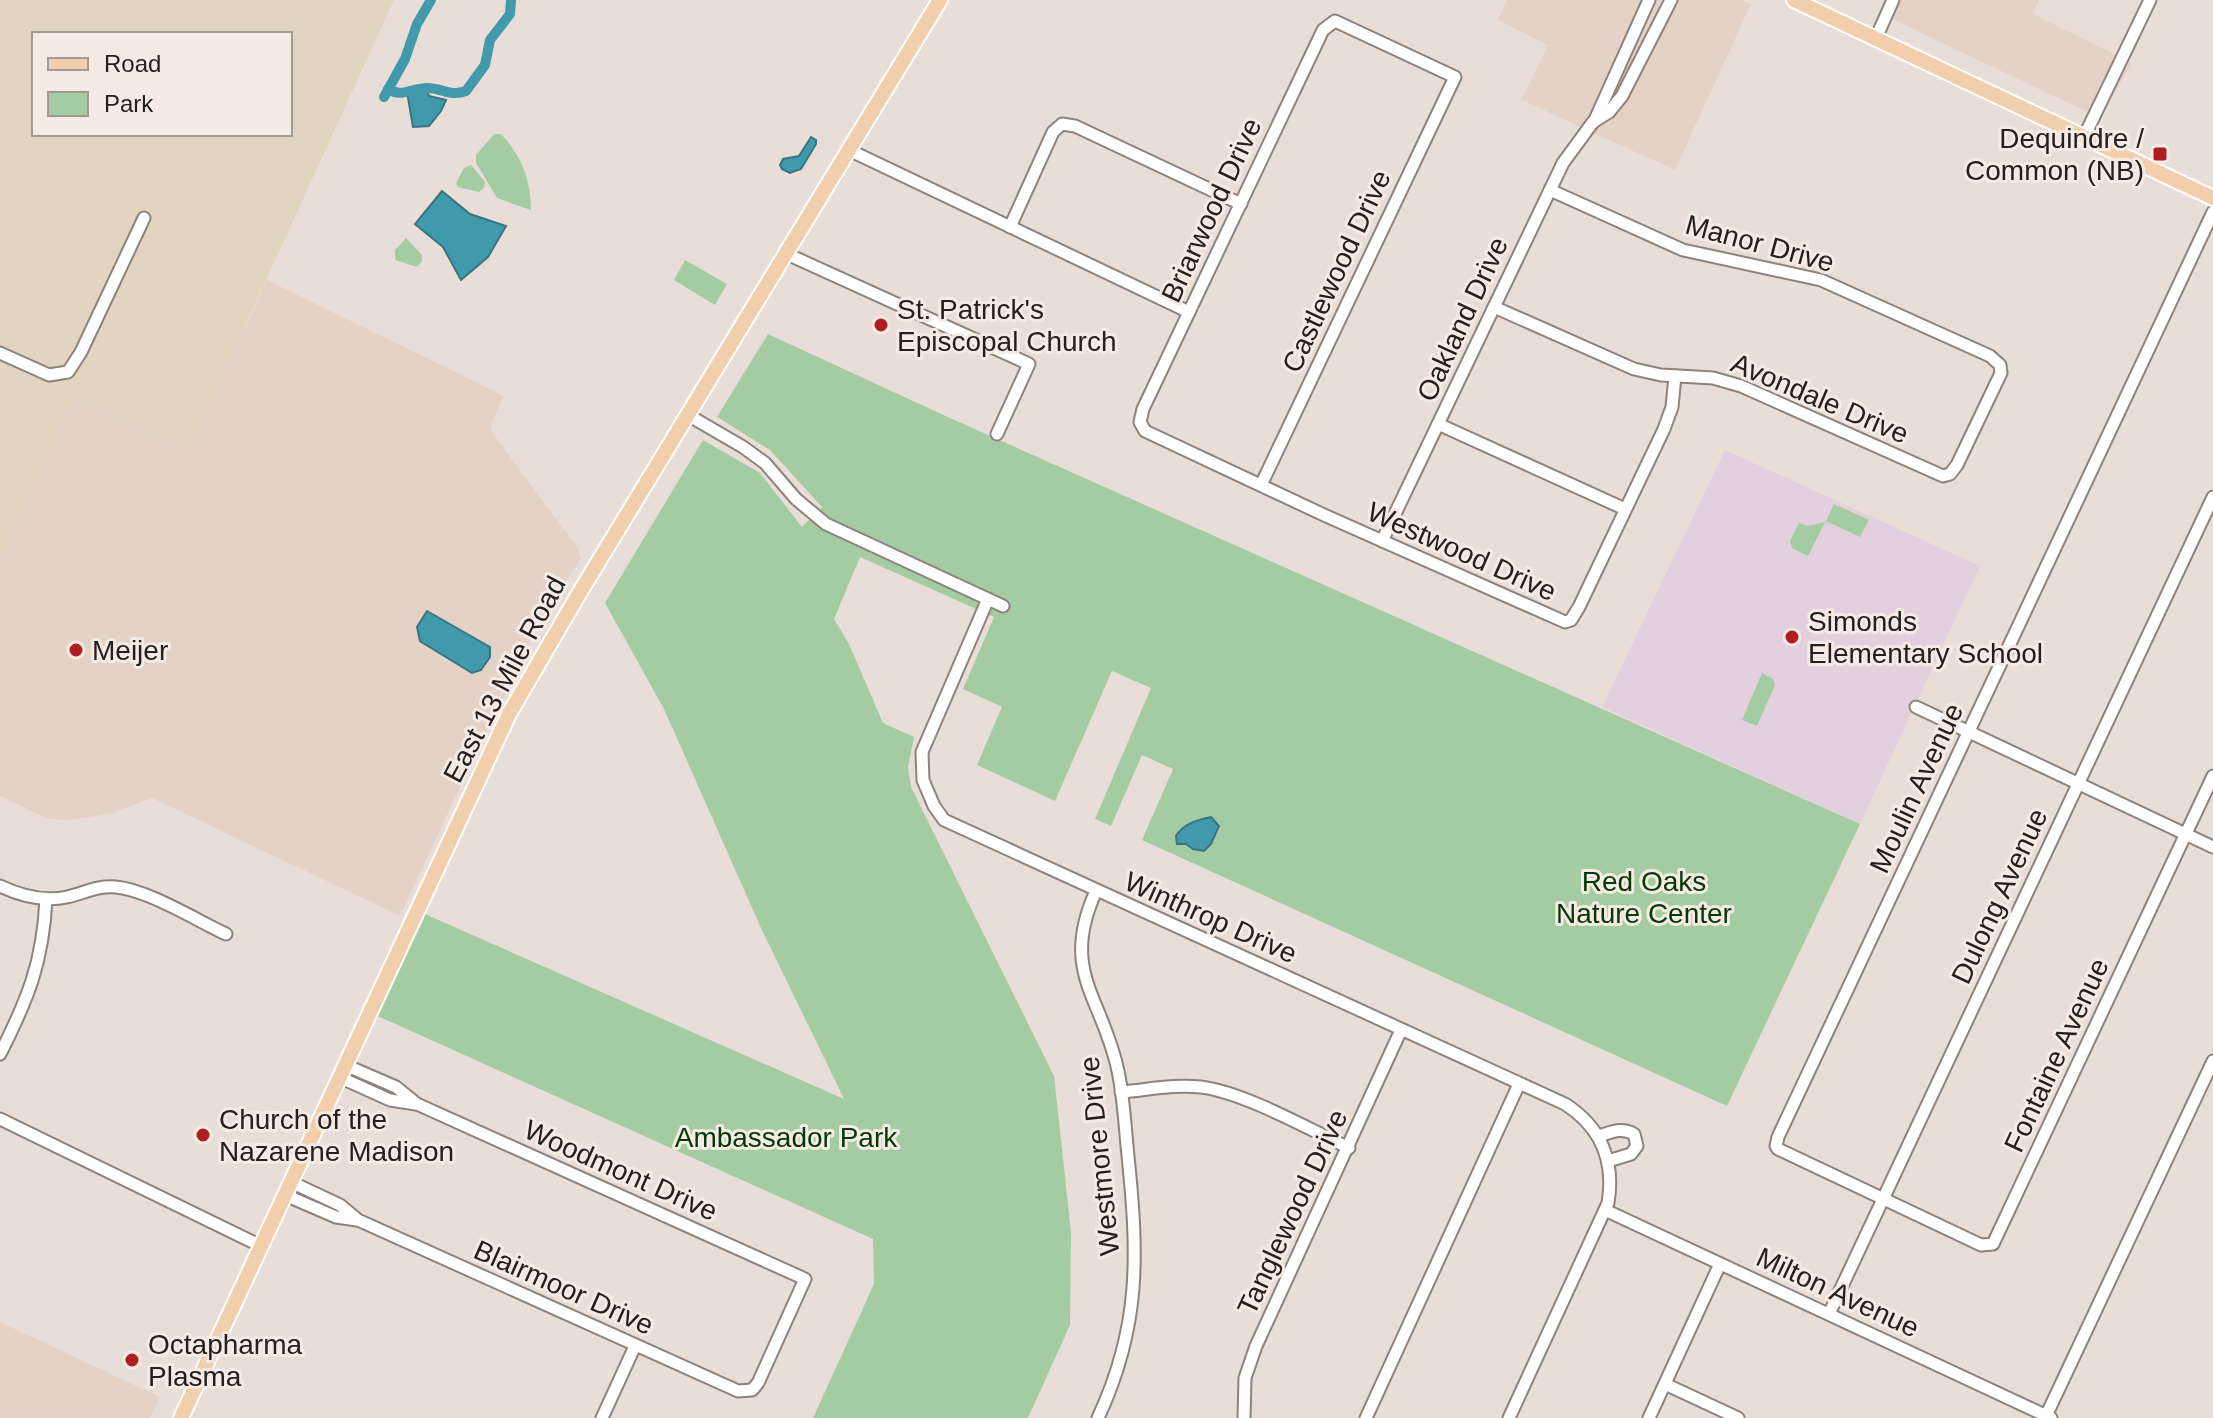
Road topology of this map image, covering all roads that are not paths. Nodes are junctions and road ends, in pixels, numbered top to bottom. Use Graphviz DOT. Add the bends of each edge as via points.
graph roads {
  1 [pos="940,0"];
  2 [pos="1649,0"];
  3 [pos="1671,0"];
  4 [pos="1794,0"];
  5 [pos="1893,0"];
  6 [pos="2150,0"];
  7 [pos="1331,23"];
  8 [pos="1876,38"];
  9 [pos="1625,52"];
  10 [pos="1642,61"];
  11 [pos="1593,122"];
  12 [pos="2084,137"];
  13 [pos="849,150"];
  14 [pos="1550,190"];
  15 [pos="2213,198"];
  16 [pos="1241,204"];
  17 [pos="2213,212"];
  18 [pos="144,218"];
  19 [pos="1010,227"];
  20 [pos="787,254"];
  21 [pos="1494,307"];
  22 [pos="1189,312"];
  23 [pos="0,353"];
  24 [pos="1675,376"];
  25 [pos="688,415"];
  26 [pos="1140,422"];
  27 [pos="1438,424"];
  28 [pos="997,434"];
  29 [pos="1947,476"];
  30 [pos="1261,485"];
  31 [pos="2213,497"];
  32 [pos="1625,509"];
  33 [pos="1382,541"];
  34 [pos="988,599"];
  35 [pos="1003,606"];
  36 [pos="1916,707"];
  37 [pos="1969,732"];
  38 [pos="2213,776"];
  39 [pos="2078,783"];
  40 [pos="2186,834"];
  41 [pos="2213,847"];
  42 [pos="0,886"];
  43 [pos="1096,891"];
  44 [pos="46,899"];
  45 [pos="226,934"];
  46 [pos="1401,1030"];
  47 [pos="4,1035"];
  48 [pos="0,1054"];
  49 [pos="2213,1061"];
  50 [pos="342,1071"];
  51 [pos="1519,1084"];
  52 [pos="1121,1092"];
  53 [pos="0,1119"];
  54 [pos="1599,1136"];
  55 [pos="1349,1148"];
  56 [pos="1608,1161"];
  57 [pos="288,1188"];
  58 [pos="1883,1199"];
  59 [pos="1605,1210"];
  60 [pos="261,1246"];
  61 [pos="1720,1264"];
  62 [pos="1829,1314"];
  63 [pos="635,1346"];
  64 [pos="1665,1384"];
  65 [pos="752,1390"];
  66 [pos="2049,1417"];
  67 [pos="181,1418"];
  68 [pos="602,1418"];
  69 [pos="1098,1418"];
  70 [pos="1244,1418"];
  71 [pos="1366,1418"];
  72 [pos="1509,1418"];
  73 [pos="1649,1418"];
  74 [pos="1738,1418"];
  1 -- 13 [label="main road, East 13 Mile Road"];
  2 -- 9 [label="street, Oakland Drive"];
  3 -- 10 [label="street, Oakland Drive"];
  4 -- 8 [label="main road"];
  5 -- 8 [label="street"];
  6 -- 12 [label="street"];
  7 -- 16 [label="street, Briarwood Drive" via="1323,30"];
  7 -- 30 [label="street, Castlewood Drive" via="1340,22 1455,77"];
  8 -- 12 [label="main road"];
  9 -- 10 [label="street"];
  9 -- 11 [label="street, Oakland Drive"];
  10 -- 11 [label="street, Oakland Drive" via="1616,105"];
  11 -- 14 [label="street, Oakland Drive"];
  12 -- 15 [label="main road"];
  13 -- 19 [label="street"];
  13 -- 20 [label="main road, East 13 Mile Road"];
  14 -- 21 [label="street, Oakland Drive"];
  14 -- 29 [label="street, Manor Drive" via="1683,250 1821,280 1990,356 2001,373"];
  16 -- 19 [label="street" via="1062,124 1053,132"];
  16 -- 22 [label="street, Briarwood Drive"];
  17 -- 37 [label="street, Moulin Avenue"];
  18 -- 23 [label="street" via="73,366 62,375 49,375"];
  19 -- 22 [label="street"];
  20 -- 25 [label="main road, East 13 Mile Road"];
  20 -- 28 [label="street" via="1029,364"];
  21 -- 24 [label="street, Avondale Drive" via="1634,369"];
  21 -- 27 [label="street, Oakland Drive"];
  22 -- 26 [label="street, Briarwood Drive"];
  24 -- 29 [label="street, Avondale Drive" via="1741,386"];
  24 -- 32 [label="street, Westwood Drive" via="1669,418"];
  25 -- 34 [label="street" via="755,455 826,524"];
  25 -- 50 [label="main road, East 13 Mile Road" via="509,714"];
  26 -- 30 [label="street, Westwood Drive" via="1145,431"];
  27 -- 32 [label="street"];
  27 -- 33 [label="street, Oakland Drive"];
  30 -- 33 [label="street, Westwood Drive"];
  31 -- 39 [label="street, Dulong Avenue"];
  32 -- 33 [label="street, Westwood Drive" via="1574,617 1565,622"];
  34 -- 35 [label="street"];
  34 -- 43 [label="street, Winthrop Drive" via="926,741 923,780 944,820"];
  36 -- 37 [label="street"];
  37 -- 39 [label="street"];
  37 -- 58 [label="street, Moulin Avenue" via="1776,1143 1781,1152"];
  38 -- 40 [label="street, Fontaine Avenue"];
  39 -- 40 [label="street"];
  39 -- 58 [label="street, Dulong Avenue"];
  40 -- 41 [label="street"];
  40 -- 58 [label="street, Fontaine Avenue" via="1993,1244 1981,1245"];
  42 -- 44 [label="street"];
  43 -- 46 [label="street, Winthrop Drive"];
  43 -- 52 [label="street, Westmore Drive" via="1083,931 1082,966 1113,1051"];
  44 -- 45 [label="street" via="118,887"];
  44 -- 47 [label="street" via="39,962 28,996"];
  46 -- 51 [label="street, Winthrop Drive"];
  46 -- 55 [label="street, Tanglewood Drive"];
  47 -- 48 [label="street"];
  49 -- 66 [label="street"];
  50 -- 57 [label="main road, East 13 Mile Road"];
  50 -- 65 [label="street, Woodmont Drive" via="390,1100 417,1104 805,1279"];
  51 -- 54 [label="street, Winthrop Drive" via="1575,1111"];
  51 -- 71 [label="street"];
  52 -- 55 [label="street" via="1176,1086 1213,1089"];
  52 -- 69 [label="street, Westmore Drive" via="1135,1229 1134,1294 1124,1353"];
  53 -- 60 [label="street"];
  54 -- 56 [label="street, Winthrop Drive"];
  54 -- 56 [label="street" via="1617,1130 1634,1134 1637,1146 1631,1154"];
  55 -- 70 [label="street, Tanglewood Drive" via="1256,1346 1245,1378"];
  56 -- 59 [label="street, Winthrop Drive"];
  57 -- 60 [label="main road, East 13 Mile Road"];
  57 -- 63 [label="street, Blairmoor Drive" via="336,1217 358,1220"];
  58 -- 62 [label="street, Dulong Avenue"];
  59 -- 61 [label="street, Milton Avenue"];
  59 -- 72 [label="street, Winthrop Drive"];
  60 -- 67 [label="main road, East 13 Mile Road"];
  61 -- 62 [label="street, Milton Avenue"];
  61 -- 64 [label="street"];
  62 -- 66 [label="street, Milton Avenue"];
  63 -- 65 [label="street, Blairmoor Drive" via="738,1391"];
  63 -- 68 [label="street"];
  64 -- 73 [label="street"];
  64 -- 74 [label="street"];
}
